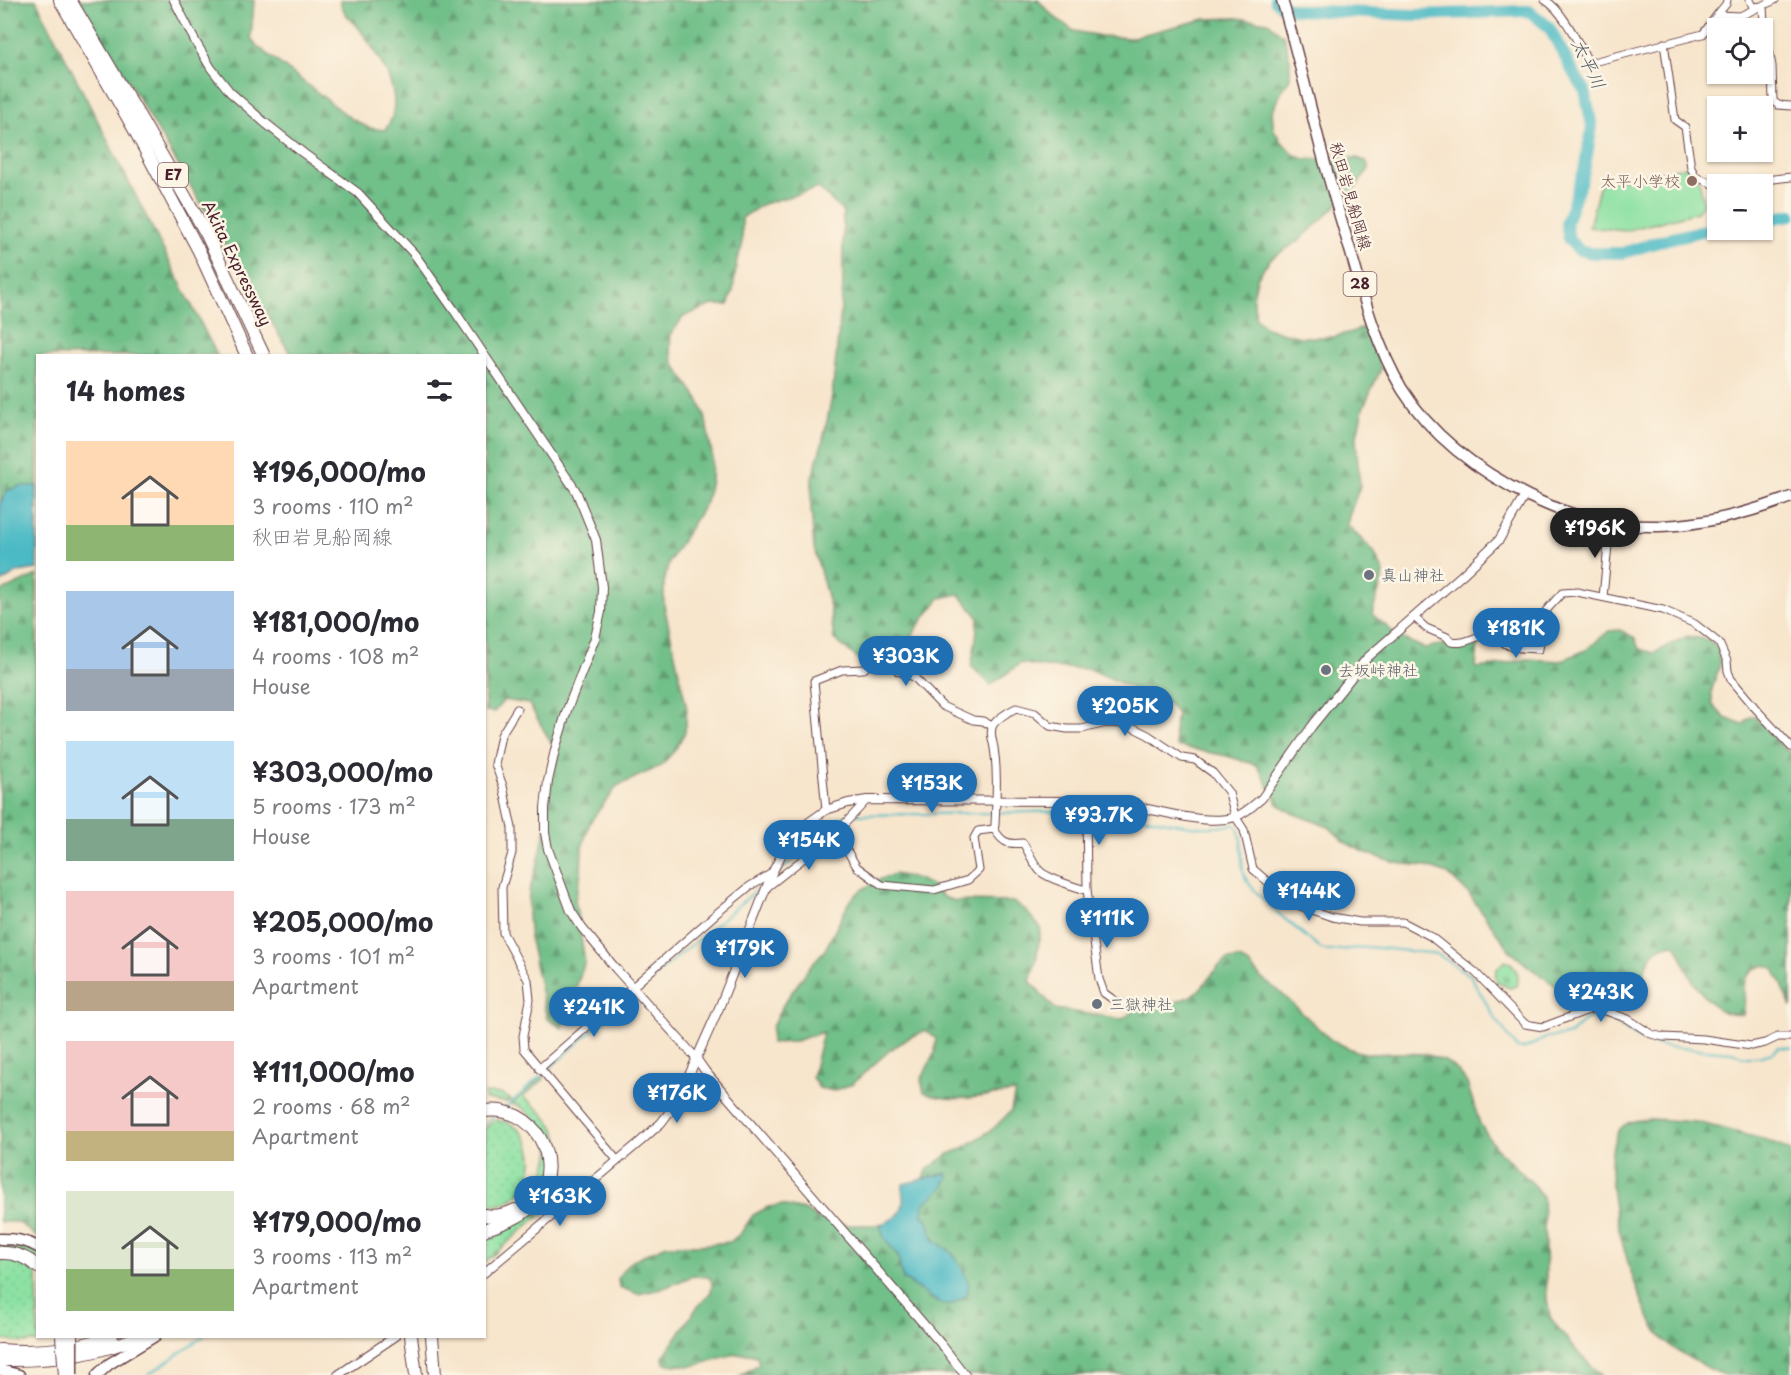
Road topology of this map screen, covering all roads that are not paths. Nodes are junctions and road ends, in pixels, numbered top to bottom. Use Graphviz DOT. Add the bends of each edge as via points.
graph roads {
  1 [pos="60,0"];
  2 [pos="70,0"];
  3 [pos="174,0"];
  4 [pos="1282,0"];
  5 [pos="1545,0"];
  6 [pos="1727,0"];
  7 [pos="1750,0"];
  8 [pos="1774,0"];
  9 [pos="1763,6"];
  10 [pos="1718,15"];
  11 [pos="1664,44"];
  12 [pos="1791,106"];
  13 [pos="1791,177"];
  14 [pos="1773,179"];
  15 [pos="1707,182"];
  16 [pos="246,354"];
  17 [pos="263,354"];
  18 [pos="484,354"];
  19 [pos="486,357"];
  20 [pos="1525,495"];
  21 [pos="1791,497"];
  22 [pos="1610,524"];
  23 [pos="1603,597"];
  24 [pos="1414,617"];
  25 [pos="517,710"];
  26 [pos="992,726"];
  27 [pos="1791,747"];
  28 [pos="867,800"];
  29 [pos="1086,801"];
  30 [pos="996,803"];
  31 [pos="826,810"];
  32 [pos="1235,816"];
  33 [pos="994,829"];
  34 [pos="837,833"];
  35 [pos="772,873"];
  36 [pos="766,888"];
  37 [pos="1087,890"];
  38 [pos="632,988"];
  39 [pos="1134,1005"];
  40 [pos="1791,1037"];
  41 [pos="696,1058"];
  42 [pos="539,1069"];
  43 [pos="486,1110"];
  44 [pos="486,1117"];
  45 [pos="617,1160"];
  46 [pos="486,1215"];
  47 [pos="486,1229"];
  48 [pos="0,1239"];
  49 [pos="36,1246"];
  50 [pos="0,1253"];
  51 [pos="36,1265"];
  52 [pos="486,1271"];
  53 [pos="62,1338"];
  54 [pos="72,1338"];
  55 [pos="104,1338"];
  56 [pos="134,1338"];
  57 [pos="152,1338"];
  58 [pos="393,1338"];
  59 [pos="411,1338"];
  60 [pos="429,1338"];
  61 [pos="429,1338"];
  62 [pos="0,1342"];
  63 [pos="58,1349"];
  64 [pos="0,1350"];
  65 [pos="0,1360"];
  66 [pos="0,1370"];
  67 [pos="98,1374"];
  68 [pos="19,1375"];
  69 [pos="65,1375"];
  70 [pos="72,1375"];
  71 [pos="338,1375"];
  72 [pos="416,1375"];
  73 [pos="422,1375"];
  74 [pos="435,1375"];
  75 [pos="965,1375"];
  1 -- 16 [label="highway, Akita Expressway / E7" via="199,250"];
  2 -- 17 [label="highway, Akita Expressway / E7" via="206,233"];
  3 -- 18 [label="street" via="206,59 230,92 358,193 415,255"];
  4 -- 20 [label="main road, 秋田岩見船岡線 / 28" via="1371,321 1402,389 1437,432 1478,467"];
  5 -- 11 [label="street" via="1564,20 1589,63"];
  6 -- 10 [label="street"];
  7 -- 9 [label="street" via="1754,7"];
  8 -- 9 [label="street"];
  9 -- 10 [label="street" via="1740,16"];
  9 -- 12 [label="street" via="1773,101"];
  10 -- 11 [label="street" via="1703,34"];
  11 -- 15 [label="street" via="1675,120 1685,127 1691,168 1696,177"];
  13 -- 14 [label="street"];
  19 -- 38 [label="street" via="576,491 596,540 603,587 601,612 555,750 548,780 545,833 571,911"];
  20 -- 22 [label="main road, 秋田岩見船岡線 / 28"];
  20 -- 24 [label="street" via="1499,540"];
  21 -- 22 [label="main road, 秋田岩見船岡線 / 28" via="1725,519 1659,527"];
  22 -- 23 [label="street"];
  23 -- 24 [label="street" via="1562,593 1540,620 1539,649 1508,646 1497,636 1489,635 1462,644 1451,642"];
  23 -- 27 [label="street" via="1663,610 1695,624 1719,643 1731,679"];
  24 -- 32 [label="street" via="1349,679 1262,798"];
  25 -- 42 [label="street" via="501,735 495,764 512,828 512,854 502,887 503,933 528,980 530,1000 524,1049"];
  26 -- 30 [label="street"];
  26 -- 31 [label="street" via="942,706 914,677 898,671 890,660 874,660 864,669 842,670 814,681"];
  26 -- 32 [label="street" via="1016,708 1035,713 1050,726 1067,729 1126,724 1213,773 1229,793"];
  28 -- 30 [label="street"];
  28 -- 31 [label="street"];
  28 -- 34 [label="street"];
  29 -- 30 [label="street"];
  29 -- 32 [label="street" via="1190,817"];
  29 -- 37 [label="street"];
  30 -- 33 [label="street"];
  31 -- 35 [label="street" via="787,844"];
  32 -- 40 [label="street" via="1244,830 1253,869 1282,894 1300,906 1332,917 1409,924 1475,972 1525,1024 1543,1027 1591,1009 1628,1019 1651,1034 1663,1036 1751,1046"];
  33 -- 34 [label="street" via="978,831 974,838 979,870 968,880 934,890 882,885 857,867"];
  33 -- 37 [label="street" via="1001,840 1023,843 1043,874"];
  34 -- 36 [label="street"];
  35 -- 36 [label="street"];
  35 -- 38 [label="street" via="717,913"];
  36 -- 41 [label="street"];
  37 -- 39 [label="street" via="1104,993 1118,1003"];
  38 -- 41 [label="street"];
  38 -- 42 [label="street"];
  41 -- 45 [label="street" via="677,1102 661,1123"];
  41 -- 75 [label="street"];
  42 -- 45 [label="street"];
  43 -- 47 [label="highway" via="515,1114 531,1126 541,1139 547,1164 544,1185 528,1209"];
  44 -- 46 [label="highway" via="499,1116 524,1128 539,1155 539,1174 532,1194 520,1207 507,1214"];
  45 -- 52 [label="street"];
  48 -- 49 [label="main road"];
  50 -- 51 [label="highway" via="12,1252"];
  53 -- 69 [label="highway, bridge"];
  54 -- 70 [label="main road, bridge"];
  55 -- 63 [label="highway"];
  56 -- 65 [label="highway" via="58,1358"];
  57 -- 67 [label="main road"];
  58 -- 71 [label="street"];
  59 -- 72 [label="highway"];
  60 -- 73 [label="highway"];
  61 -- 74 [label="highway"];
  62 -- 63 [label="highway"];
  63 -- 64 [label="highway"];
  66 -- 68 [label="main road"];
}
